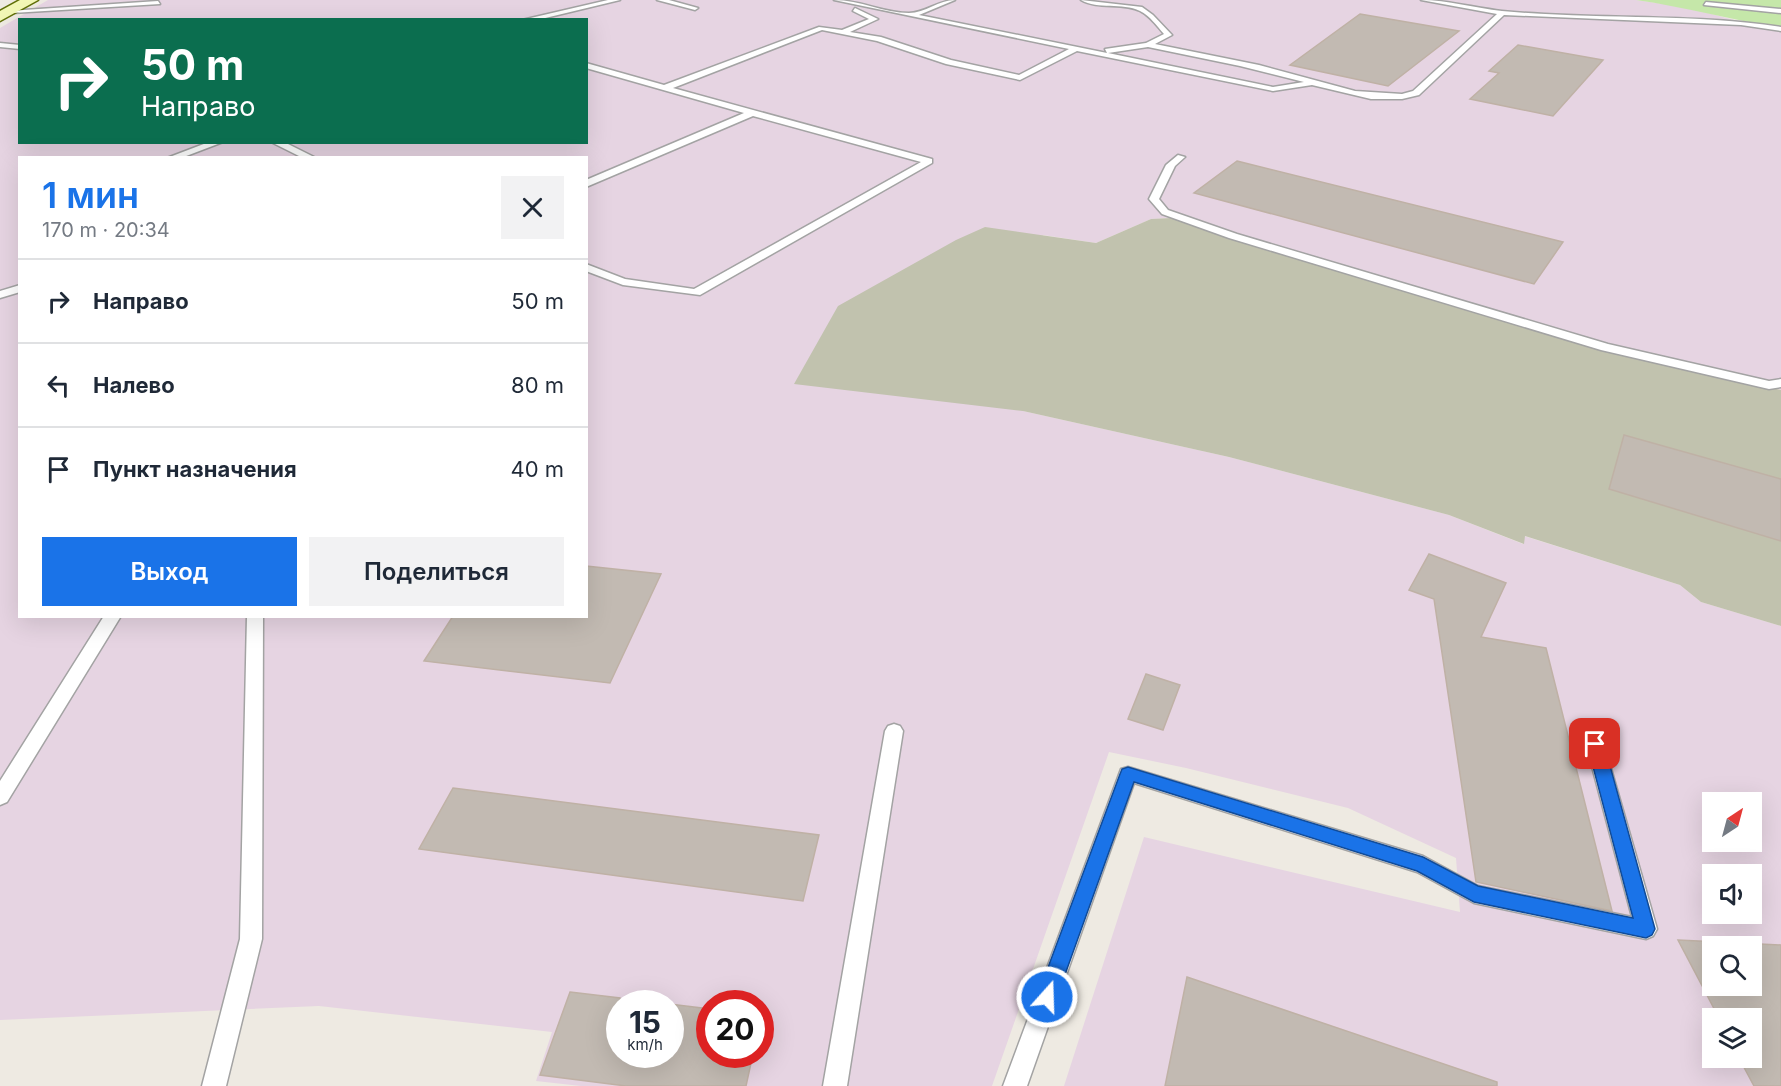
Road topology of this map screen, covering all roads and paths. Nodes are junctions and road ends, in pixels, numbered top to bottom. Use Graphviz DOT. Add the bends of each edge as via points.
graph roads {
  1 [pos="31,0"];
  2 [pos="617,0"];
  3 [pos="660,0"];
  4 [pos="837,0"];
  5 [pos="952,0"];
  6 [pos="1084,0"];
  7 [pos="1424,0"];
  8 [pos="158,3"];
  9 [pos="1706,4"];
  10 [pos="860,5"];
  11 [pos="694,8"];
  12 [pos="1781,11"];
  13 [pos="1502,13"];
  14 [pos="6,14"];
  15 [pos="912,15"];
  16 [pos="534,18"];
  17 [pos="1781,29"];
  18 [pos="843,32"];
  19 [pos="0,45"];
  20 [pos="1148,45"];
  21 [pos="18,47"];
  22 [pos="1075,49"];
  23 [pos="1096,53"];
  24 [pos="588,66"];
  25 [pos="1311,83"];
  26 [pos="667,87"];
  27 [pos="752,113"];
  28 [pos="213,144"];
  29 [pos="280,144"];
  30 [pos="177,156"];
  31 [pos="307,156"];
  32 [pos="1181,157"];
  33 [pos="588,183"];
  34 [pos="588,268"];
  35 [pos="18,289"];
  36 [pos="0,295"];
  37 [pos="1781,383"];
  38 [pos="112,618"];
  39 [pos="255,618"];
  40 [pos="894,731"];
  41 [pos="1595,744"];
  42 [pos="0,797"];
  43 [pos="214,1086"];
  44 [pos="835,1086"];
  45 [pos="1015,1086"];
  1 -- 14 [label="main road"];
  2 -- 16 [label="lane"];
  3 -- 11 [label="lane"];
  4 -- 10 [label="lane"];
  5 -- 15 [label="lane"];
  6 -- 20 [label="lane" via="1144,10 1168,35"];
  7 -- 13 [label="lane"];
  8 -- 14 [label="lane"];
  9 -- 12 [label="lane"];
  10 -- 15 [label="lane"];
  10 -- 18 [label="lane" via="851,8 875,19"];
  13 -- 17 [label="lane" via="1741,23"];
  13 -- 25 [label="lane" via="1416,93 1400,98"];
  15 -- 22 [label="lane"];
  18 -- 22 [label="lane" via="1020,78"];
  18 -- 26 [label="lane" via="821,28"];
  19 -- 21 [label="lane"];
  20 -- 23 [label="lane"];
  20 -- 25 [label="lane"];
  22 -- 23 [label="lane"];
  23 -- 25 [label="lane" via="1273,89"];
  24 -- 26 [label="lane"];
  26 -- 27 [label="lane"];
  27 -- 33 [label="lane"];
  27 -- 34 [label="lane" via="929,161 696,293 623,282"];
  28 -- 30 [label="lane"];
  29 -- 31 [label="lane"];
  32 -- 37 [label="lane" via="1171,165 1154,199 1165,212 1605,347 1769,385"];
  35 -- 36 [label="lane"];
  38 -- 42 [label="lane"];
  39 -- 43 [label="lane" via="251,939"];
  40 -- 44 [label="lane"];
  41 -- 45 [label="lane" via="1646,929 1474,894 1423,865 1128,774"];
}
